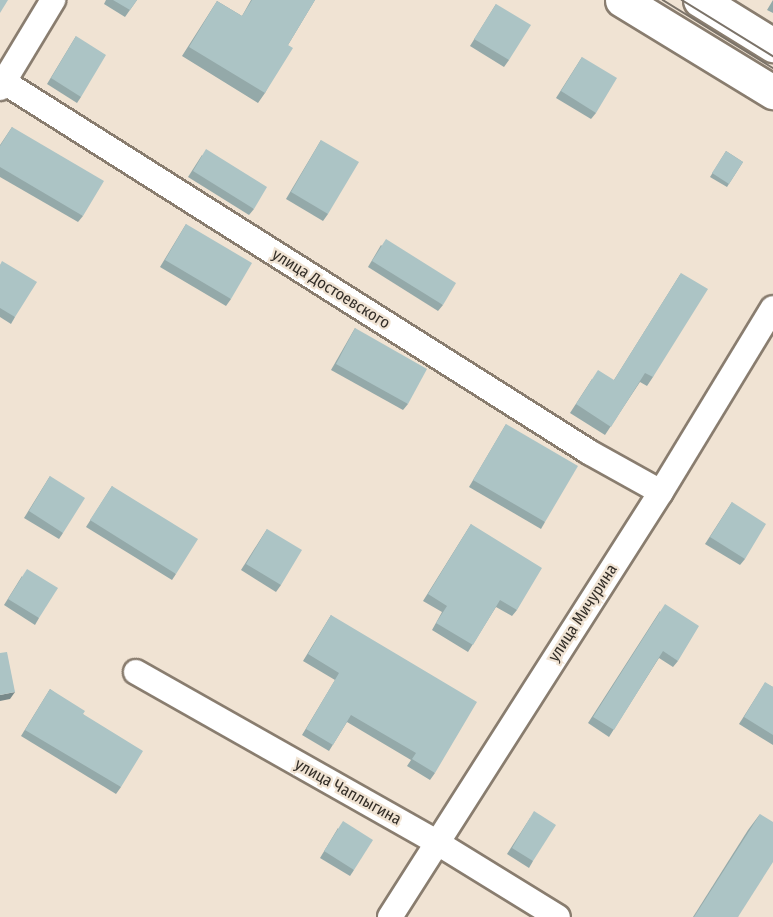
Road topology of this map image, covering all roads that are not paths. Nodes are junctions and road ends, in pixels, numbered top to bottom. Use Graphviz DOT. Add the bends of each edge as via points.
graph roads {
  1 [pos="53,0"];
  2 [pos="622,0"];
  3 [pos="700,0"];
  4 [pos="773,45"];
  5 [pos="2,85"];
  6 [pos="773,92"];
  7 [pos="773,308"];
  8 [pos="661,492"];
  9 [pos="136,672"];
  10 [pos="436,842"];
  11 [pos="390,917"];
  12 [pos="558,917"];
  1 -- 5 [label="street, улица Достоевского"];
  2 -- 6 [label="main road"];
  3 -- 4 [label="main road"];
  5 -- 8 [label="street, улица Достоевского" via="589,452"];
  7 -- 8 [label="street, улица Мичурина"];
  8 -- 10 [label="street, улица Мичурина"];
  9 -- 10 [label="street, улица Чаплыгина"];
  10 -- 11 [label="street, улица Мичурина"];
  10 -- 12 [label="street, улица Чаплыгина"];
}
